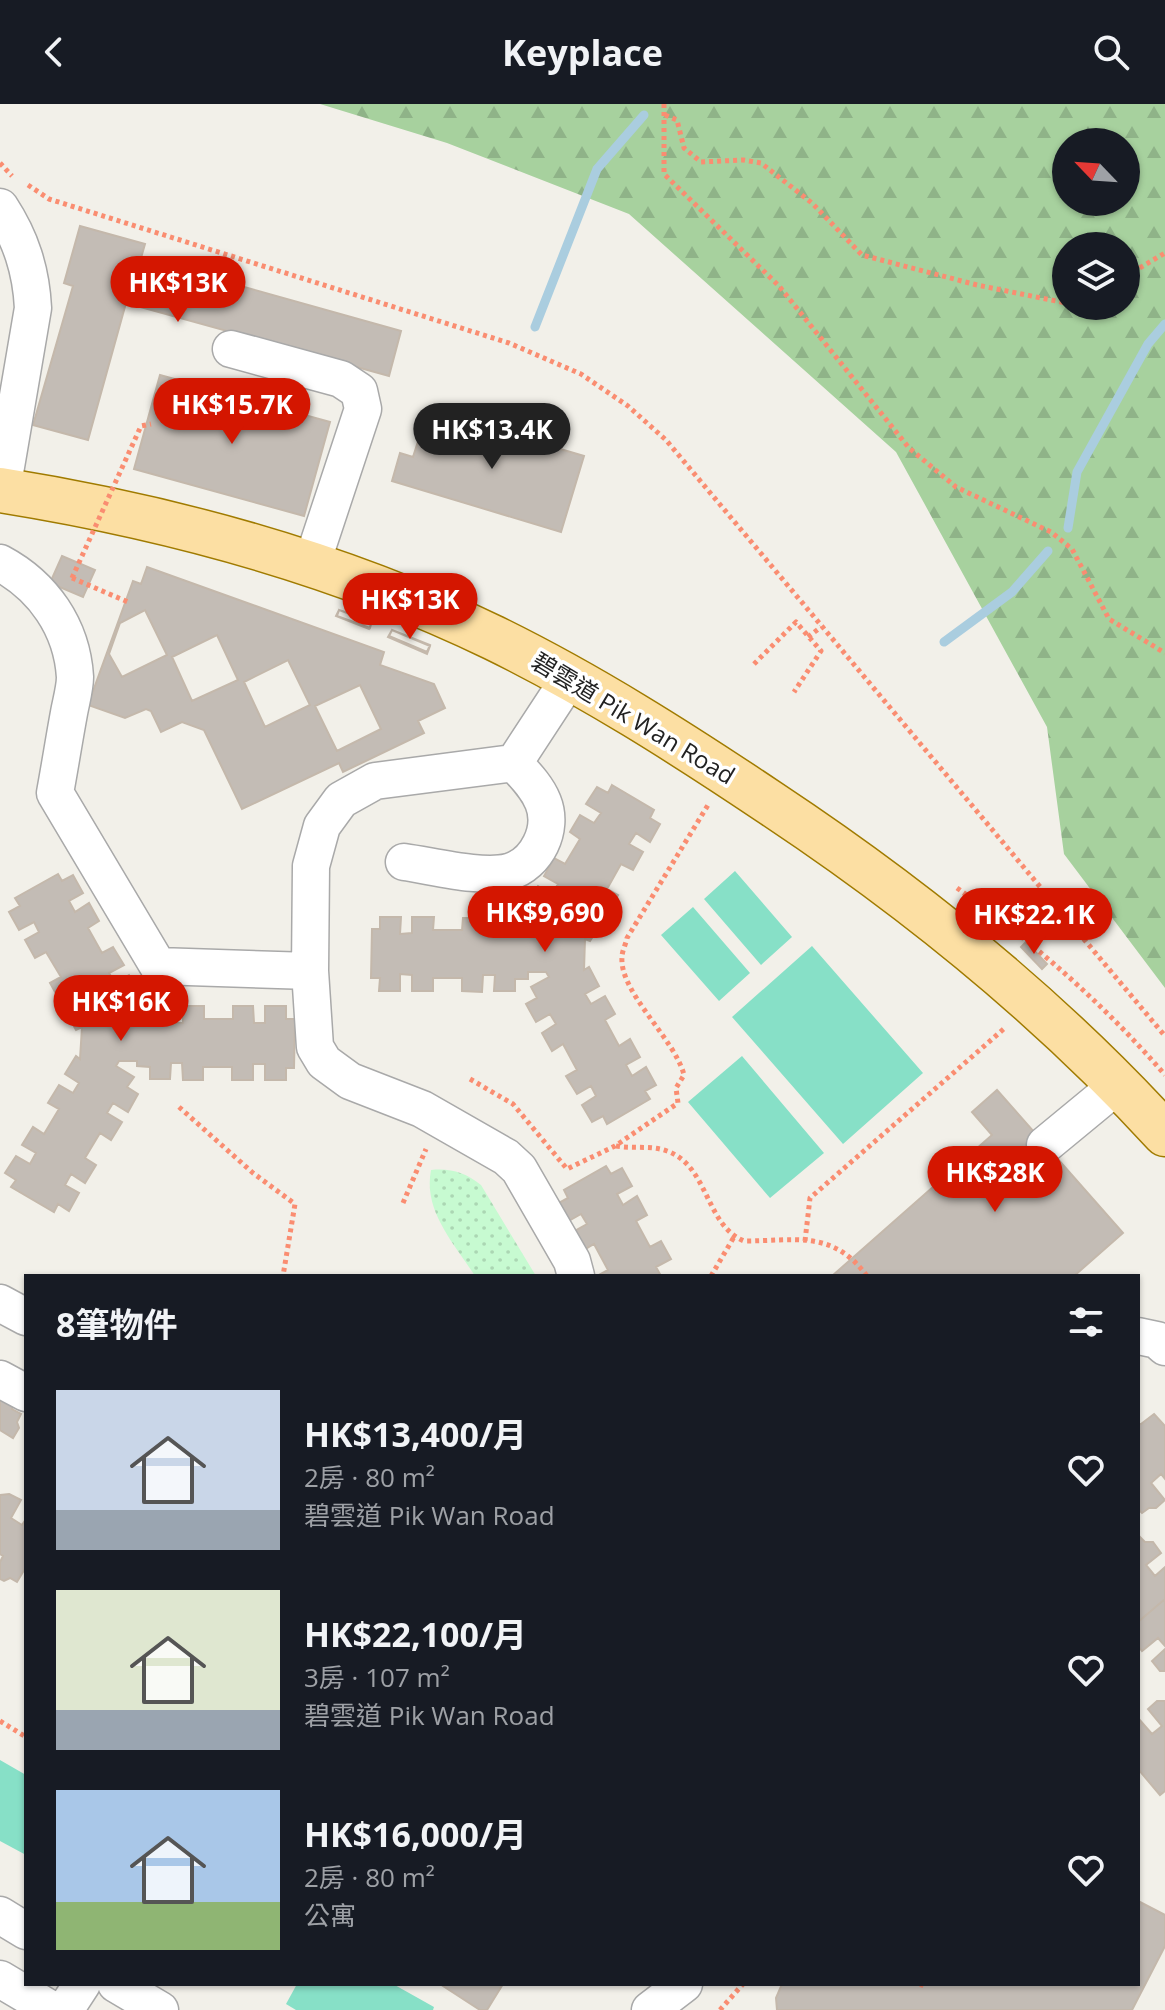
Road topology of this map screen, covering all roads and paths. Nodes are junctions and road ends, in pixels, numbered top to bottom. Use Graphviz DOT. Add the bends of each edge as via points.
graph roads {
  1 [pos="664,104"];
  2 [pos="665,115"];
  3 [pos="49,199"];
  4 [pos="0,207"];
  5 [pos="1165,253"];
  6 [pos="1140,268"];
  7 [pos="1052,300"];
  8 [pos="231,349"];
  9 [pos="151,424"];
  10 [pos="1,490"];
  11 [pos="0,563"];
  12 [pos="311,566"];
  13 [pos="128,602"];
  14 [pos="821,627"];
  15 [pos="808,637"];
  16 [pos="1165,653"];
  17 [pos="754,664"];
  18 [pos="569,679"];
  19 [pos="794,692"];
  20 [pos="514,763"];
  21 [pos="710,801"];
  22 [pos="404,862"];
  23 [pos="310,971"];
  24 [pos="1006,1027"];
  25 [pos="1165,1036"];
  26 [pos="470,1079"];
  27 [pos="1119,1084"];
  28 [pos="179,1107"];
  29 [pos="1165,1134"];
  30 [pos="1045,1145"];
  31 [pos="615,1146"];
  32 [pos="427,1148"];
  33 [pos="403,1203"];
  34 [pos="734,1237"];
  35 [pos="805,1241"];
  36 [pos="283,1274"];
  37 [pos="575,1274"];
  38 [pos="712,1274"];
  39 [pos="865,1274"];
  40 [pos="0,1303"];
  41 [pos="24,1316"];
  42 [pos="1140,1336"];
  43 [pos="1165,1347"];
  44 [pos="0,1379"];
  45 [pos="24,1392"];
  46 [pos="0,1721"];
  47 [pos="24,1736"];
  48 [pos="0,1915"];
  49 [pos="24,1930"];
  50 [pos="0,1979"];
  51 [pos="81,1986"];
  52 [pos="119,1986"];
  53 [pos="681,1986"];
  54 [pos="741,1986"];
  55 [pos="52,2010"];
  56 [pos="65,2010"];
  57 [pos="160,2010"];
  58 [pos="650,2010"];
  59 [pos="720,2010"];
  1 -- 2 [label="path"];
  2 -- 7 [label="path" via="677,120 684,148 701,162 761,163 812,203 862,255"];
  2 -- 16 [label="path" via="664,174 779,286 909,448 956,487 1051,532 1072,549 1109,619"];
  3 -- 14 [label="path" via="509,343 581,374 666,440"];
  4 -- 10 [label="street" via="23,249 33,308"];
  5 -- 6 [label="path"];
  8 -- 12 [label="street" via="341,379 359,391 363,409"];
  9 -- 13 [label="path, bridge" via="141,426 72,578"];
  10 -- 12 [label="main road, 碧雲道 Pik Wan Road" via="167,522"];
  11 -- 23 [label="street" via="20,574 60,620 75,679 55,793 158,966"];
  12 -- 18 [label="main road, 碧雲道 Pik Wan Road" via="460,623"];
  14 -- 15 [label="path"];
  14 -- 25 [label="path"];
  15 -- 17 [label="path" via="796,622"];
  15 -- 19 [label="path" via="821,651"];
  18 -- 20 [label="street"];
  18 -- 27 [label="main road, 碧雲道 Pik Wan Road" via="658,730 859,862 983,959"];
  20 -- 22 [label="street" via="545,805 541,846 527,862 509,872 488,874"];
  20 -- 23 [label="street" via="375,781 341,800 322,826 311,866"];
  21 -- 31 [label="path" via="627,938 622,958 640,1001 681,1062 678,1103"];
  23 -- 37 [label="street" via="315,1047 324,1062 350,1081 422,1109 506,1157 527,1182"];
  24 -- 35 [label="path" via="810,1198"];
  26 -- 31 [label="path" via="513,1104 567,1169"];
  27 -- 29 [label="main road, 碧雲道 Pik Wan Road"];
  27 -- 30 [label="street"];
  28 -- 36 [label="path" via="295,1204"];
  31 -- 34 [label="path" via="651,1148 680,1157"];
  32 -- 33 [label="path"];
  34 -- 35 [label="path"];
  34 -- 38 [label="path"];
  35 -- 39 [label="path" via="840,1249"];
  40 -- 41 [label="street"];
  42 -- 43 [label="street"];
  44 -- 45 [label="street"];
  46 -- 47 [label="path"];
  48 -- 49 [label="street"];
  50 -- 55 [label="street"];
  51 -- 56 [label="street"];
  52 -- 57 [label="street"];
  53 -- 58 [label="street"];
  54 -- 59 [label="path"];
}
